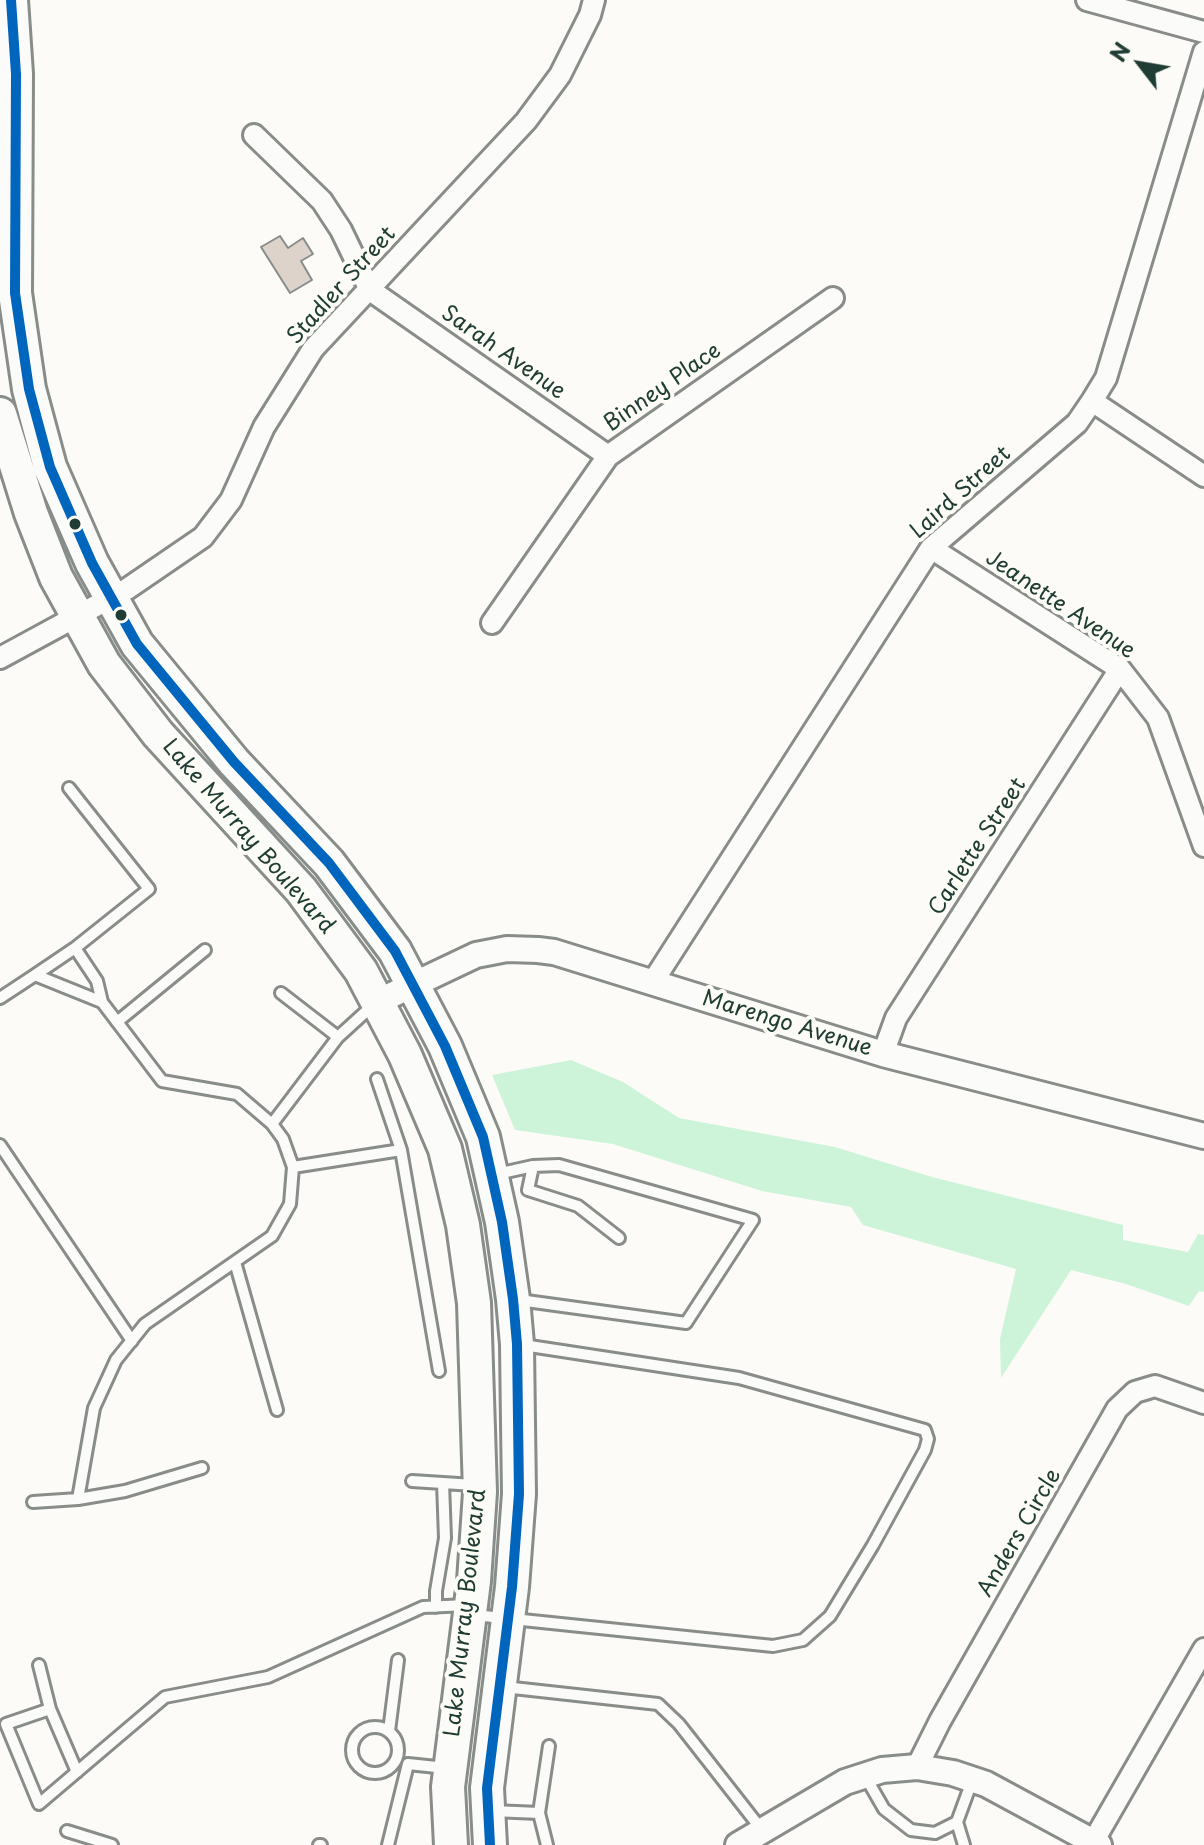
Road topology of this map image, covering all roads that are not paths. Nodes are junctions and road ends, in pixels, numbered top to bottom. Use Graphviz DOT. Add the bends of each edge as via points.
graph roads {
  1 [pos="11,0"];
  2 [pos="594,0"];
  3 [pos="1087,0"];
  4 [pos="1204,32"];
  5 [pos="1204,52"];
  6 [pos="254,135"];
  7 [pos="370,290"];
  8 [pos="833,298"];
  9 [pos="1092,401"];
  10 [pos="0,414"];
  11 [pos="608,456"];
  12 [pos="1204,476"];
  13 [pos="931,548"];
  14 [pos="111,598"];
  15 [pos="77,615"];
  16 [pos="492,623"];
  17 [pos="0,658"];
  18 [pos="1120,669"];
  19 [pos="69,788"];
  20 [pos="1204,846"];
  21 [pos="75,948"];
  22 [pos="205,950"];
  23 [pos="35,975"];
  24 [pos="652,983"];
  25 [pos="413,985"];
  26 [pos="281,993"];
  27 [pos="0,998"];
  28 [pos="102,1002"];
  29 [pos="377,1002"];
  30 [pos="117,1022"];
  31 [pos="338,1037"];
  32 [pos="883,1054"];
  33 [pos="377,1079"];
  34 [pos="272,1124"];
  35 [pos="1204,1136"];
  36 [pos="0,1145"];
  37 [pos="401,1150"];
  38 [pos="533,1166"];
  39 [pos="293,1167"];
  40 [pos="491,1175"];
  41 [pos="454,1185"];
  42 [pos="619,1238"];
  43 [pos="235,1262"];
  44 [pos="513,1299"];
  45 [pos="132,1341"];
  46 [pos="517,1344"];
  47 [pos="439,1371"];
  48 [pos="1204,1403"];
  49 [pos="277,1410"];
  50 [pos="202,1468"];
  51 [pos="412,1481"];
  52 [pos="443,1483"];
  53 [pos="480,1486"];
  54 [pos="78,1499"];
  55 [pos="33,1502"];
  56 [pos="436,1607"];
  57 [pos="470,1610"];
  58 [pos="508,1620"];
  59 [pos="1204,1649"];
  60 [pos="398,1660"];
  61 [pos="39,1665"];
  62 [pos="499,1687"];
  63 [pos="50,1709"];
  64 [pos="389,1731"];
  65 [pos="549,1746"];
  66 [pos="396,1759"];
  67 [pos="408,1764"];
  68 [pos="917,1767"];
  69 [pos="450,1769"];
  70 [pos="77,1772"];
  71 [pos="864,1774"];
  72 [pos="973,1779"];
  73 [pos="488,1811"];
  74 [pos="539,1813"];
  75 [pos="957,1822"];
  76 [pos="762,1830"];
  77 [pos="67,1831"];
  78 [pos="1096,1843"];
  79 [pos="112,1845"];
  80 [pos="388,1845"];
  81 [pos="451,1845"];
  82 [pos="490,1845"];
  83 [pos="547,1845"];
  84 [pos="738,1845"];
  85 [pos="964,1845"];
  1 -- 14 [label="main road, Lake Murray Boulevard" via="15,293 29,389 50,467"];
  2 -- 7 [label="street, Stadler Street" via="560,75 526,121"];
  3 -- 4 [label="street"];
  5 -- 9 [label="street, Laird Street" via="1106,378"];
  6 -- 7 [label="street" via="322,201"];
  7 -- 11 [label="street, Sarah Avenue"];
  7 -- 14 [label="street, Stadler Street" via="313,349 264,427 231,500 203,537"];
  8 -- 11 [label="street, Binney Place"];
  9 -- 12 [label="street"];
  9 -- 13 [label="street, Laird Street" via="1077,423"];
  10 -- 15 [label="main road, Lake Murray Boulevard" via="36,525"];
  11 -- 16 [label="street, Binney Place"];
  13 -- 18 [label="street, Jeanette Avenue"];
  13 -- 24 [label="street, Laird Street"];
  14 -- 15 [label="street, Stadler Street"];
  14 -- 25 [label="main road, Lake Murray Boulevard" via="137,644 234,762 329,863 395,951"];
  15 -- 17 [label="street, Stadler Street"];
  15 -- 29 [label="main road, Lake Murray Boulevard" via="104,664 158,734 301,890 361,971"];
  18 -- 20 [label="street, Jeanette Avenue" via="1158,718"];
  18 -- 32 [label="street, Carlette Street" via="896,1018"];
  19 -- 21 [label="lane" via="149,889"];
  21 -- 23 [label="lane"];
  21 -- 28 [label="lane" via="97,981"];
  22 -- 30 [label="lane"];
  23 -- 27 [label="lane"];
  23 -- 28 [label="lane"];
  24 -- 25 [label="street, Marengo Avenue" via="554,952 522,949 476,955"];
  24 -- 32 [label="street, Marengo Avenue"];
  25 -- 29 [label="street, Marengo Avenue"];
  25 -- 40 [label="main road, Lake Murray Boulevard" via="483,1137"];
  26 -- 31 [label="lane"];
  28 -- 30 [label="lane"];
  29 -- 31 [label="lane"];
  29 -- 41 [label="main road, Lake Murray Boulevard" via="445,1149"];
  30 -- 34 [label="lane" via="162,1081 237,1094"];
  31 -- 34 [label="lane"];
  32 -- 35 [label="street, Marengo Avenue"];
  33 -- 37 [label="lane"];
  34 -- 39 [label="lane"];
  36 -- 45 [label="lane"];
  37 -- 39 [label="lane"];
  37 -- 47 [label="lane"];
  38 -- 40 [label="lane"];
  38 -- 42 [label="lane" via="528,1190 578,1206"];
  38 -- 44 [label="lane" via="559,1165 753,1220 686,1323"];
  39 -- 43 [label="lane" via="290,1204 272,1236"];
  40 -- 41 [label="main road"];
  40 -- 44 [label="main road, Lake Murray Boulevard"];
  41 -- 53 [label="main road, Lake Murray Boulevard" via="474,1303"];
  43 -- 45 [label="lane" via="145,1324"];
  43 -- 49 [label="lane"];
  44 -- 46 [label="main road, Lake Murray Boulevard"];
  45 -- 54 [label="lane" via="116,1360 94,1408"];
  46 -- 58 [label="main road, Lake Murray Boulevard" via="519,1494"];
  46 -- 58 [label="lane" via="739,1378 925,1430 928,1439 830,1616 803,1640 773,1646"];
  48 -- 68 [label="street, Anders Circle" via="1155,1386 1135,1392 1117,1409"];
  50 -- 54 [label="lane"];
  51 -- 52 [label="lane"];
  52 -- 53 [label="lane"];
  52 -- 56 [label="lane" via="445,1538"];
  53 -- 57 [label="main road, Lake Murray Boulevard"];
  54 -- 55 [label="lane"];
  56 -- 57 [label="lane"];
  56 -- 70 [label="lane" via="423,1607 268,1677 165,1697"];
  57 -- 58 [label="lane"];
  57 -- 69 [label="main road, Lake Murray Boulevard"];
  58 -- 62 [label="main road, Lake Murray Boulevard"];
  59 -- 78 [label="street"];
  60 -- 64 [label="lane"];
  61 -- 63 [label="lane"];
  62 -- 73 [label="main road, Lake Murray Boulevard"];
  62 -- 76 [label="lane" via="658,1704"];
  63 -- 70 [label="lane"];
  63 -- 70 [label="lane" via="6,1724 39,1804"];
  64 -- 66 [label="lane" via="397,1744"];
  64 -- 66 [label="lane" via="361,1731 352,1756 371,1773 385,1770"];
  65 -- 74 [label="lane"];
  66 -- 67 [label="lane"];
  67 -- 69 [label="lane"];
  67 -- 80 [label="lane"];
  68 -- 71 [label="street"];
  68 -- 72 [label="street"];
  69 -- 81 [label="main road, Lake Murray Boulevard"];
  71 -- 75 [label="lane" via="884,1809 911,1830 935,1833"];
  71 -- 76 [label="street"];
  72 -- 75 [label="lane"];
  72 -- 78 [label="street"];
  73 -- 74 [label="lane"];
  73 -- 82 [label="main road, Lake Murray Boulevard"];
  74 -- 83 [label="lane"];
  75 -- 85 [label="lane"];
  76 -- 84 [label="street"];
  77 -- 79 [label="lane"];
}
